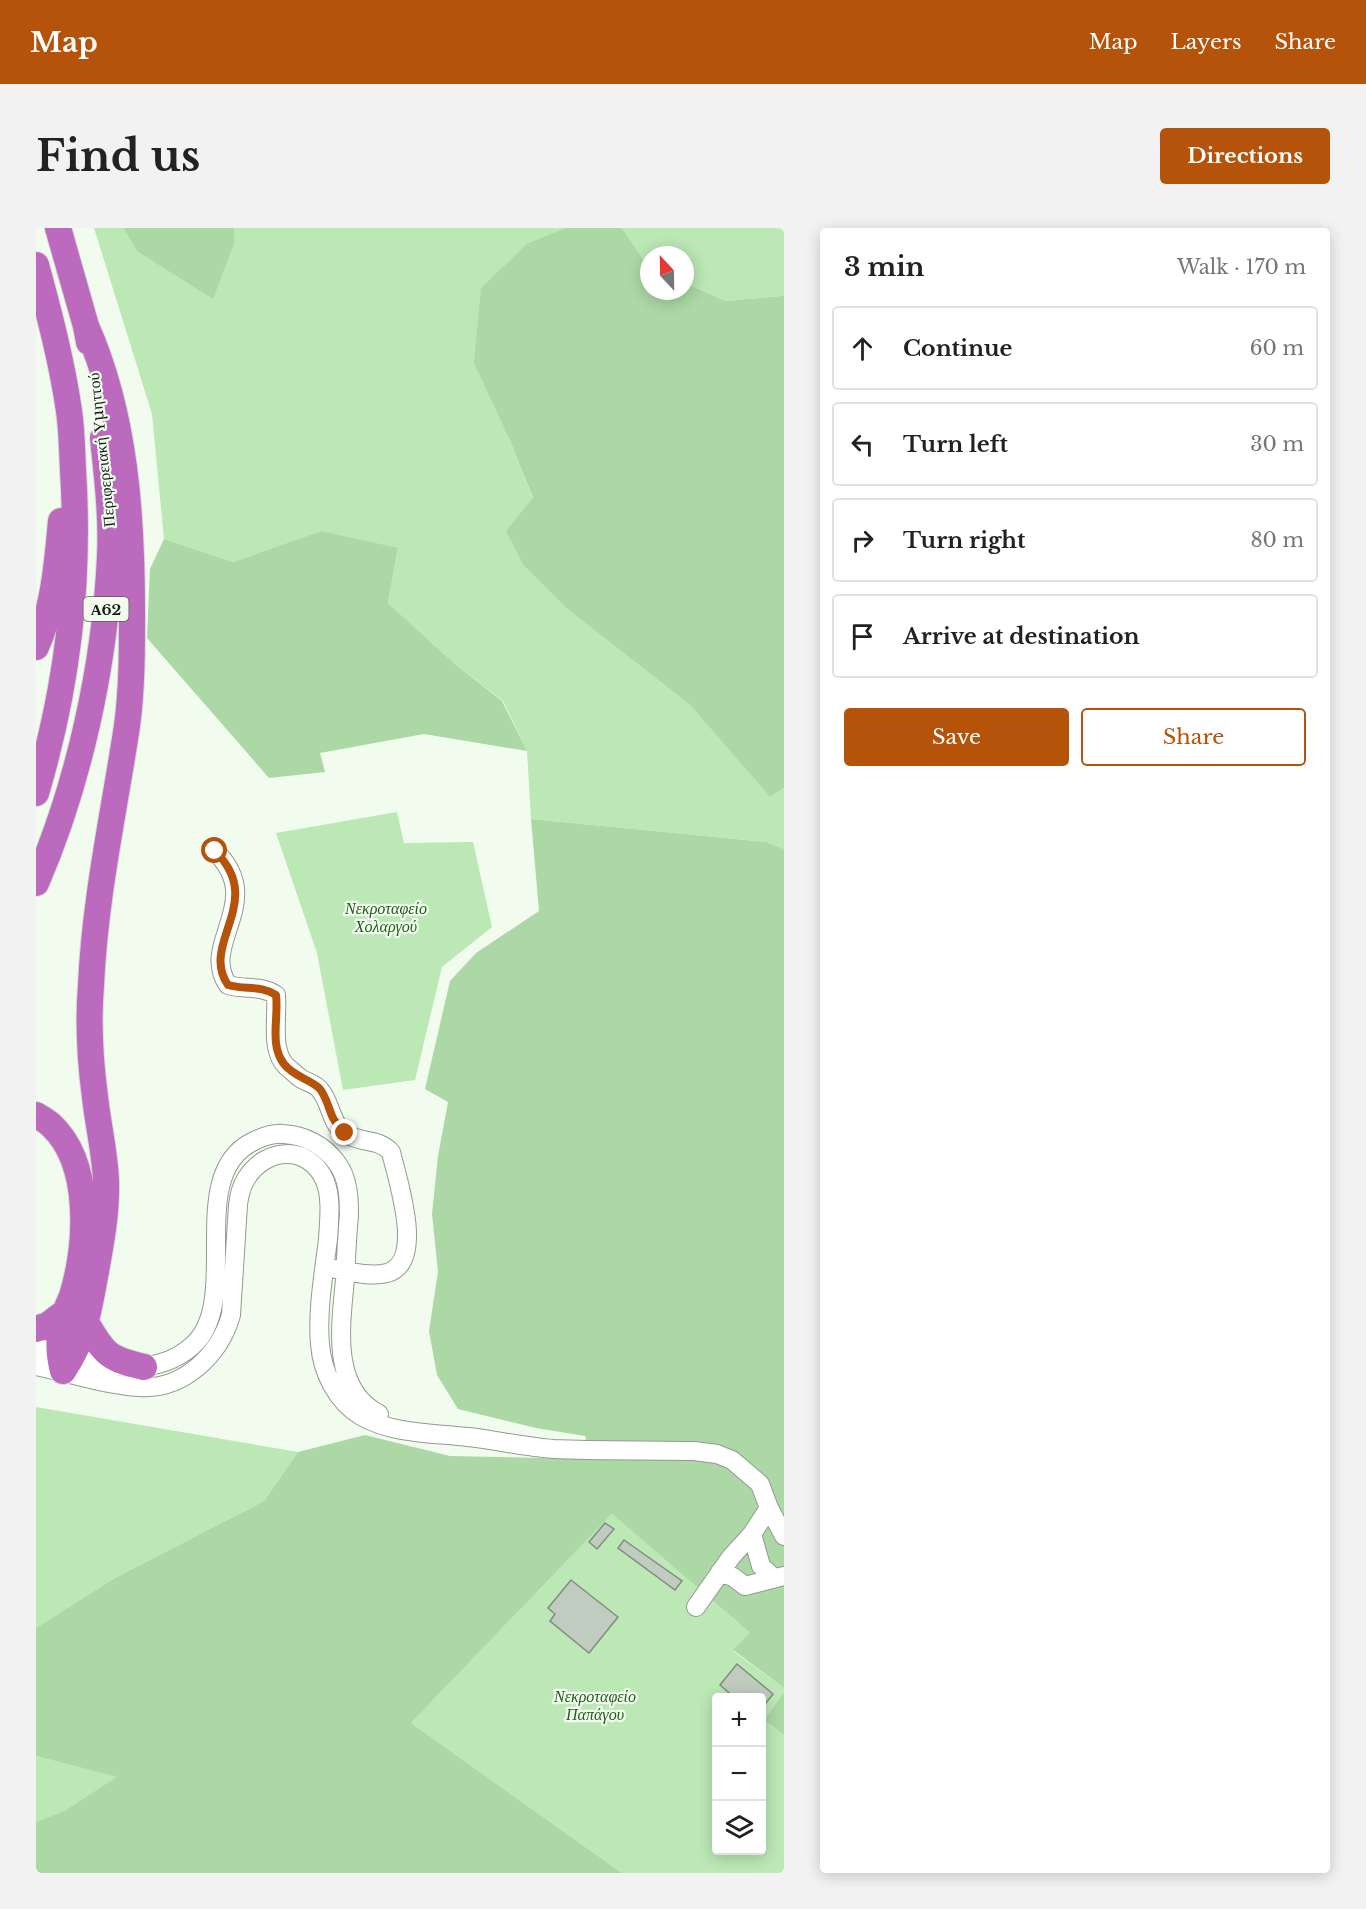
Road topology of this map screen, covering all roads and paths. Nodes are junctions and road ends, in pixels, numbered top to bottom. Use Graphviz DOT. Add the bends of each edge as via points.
graph roads {
  1 [pos="58,228"];
  2 [pos="36,265"];
  3 [pos="86,326"];
  4 [pos="69,413"];
  5 [pos="36,647"];
  6 [pos="36,793"];
  7 [pos="215,851"];
  8 [pos="36,883"];
  9 [pos="36,1115"];
  10 [pos="325,1267"];
  11 [pos="345,1271"];
  12 [pos="75,1319"];
  13 [pos="36,1329"];
  14 [pos="57,1358"];
  15 [pos="36,1366"];
  16 [pos="144,1367"];
  17 [pos="470,1437"];
  18 [pos="769,1508"];
  19 [pos="752,1534"];
  20 [pos="784,1536"];
  21 [pos="720,1572"];
  22 [pos="779,1577"];
  23 [pos="696,1606"];
  1 -- 3 [label="highway, Περιφερειακή Υμηττού / Α62"];
  2 -- 4 [label="highway, Περιφερειακή Υμηττού / Α62"];
  3 -- 8 [label="highway, Περιφερειακή Υμηττού / Α62" via="108,483 107,598 91,702 69,795"];
  3 -- 12 [label="highway" via="99,356 116,420 126,481 132,561 132,669 127,724 101,877 90,987 91,1065 106,1181 105,1215"];
  4 -- 5 [label="highway" via="55,582"];
  4 -- 6 [label="highway, Περιφερειακή Υμηττού / Α62" via="76,544 74,599 57,711"];
  7 -- 11 [label="street" via="227,863 237,893 220,962 222,976 228,985 266,988 276,995 275,1031 284,1064 320,1089 335,1122 345,1133 384,1143 391,1152 408,1232 407,1252 389,1272"];
  9 -- 12 [label="highway" via="64,1141 77,1167 82,1192 83,1224 72,1296"];
  10 -- 11 [label="street"];
  10 -- 14 [label="street" via="329,1223 326,1182 318,1169 297,1155 273,1155 252,1170 240,1192 231,1315 219,1346 208,1359 175,1381 142,1388 121,1385"];
  10 -- 17 [label="street" via="321,1357 338,1395 361,1416 375,1422 411,1431"];
  11 -- 16 [label="street" via="349,1196 338,1164 327,1151 296,1135 263,1136 234,1155 220,1184 214,1290 205,1330 179,1356"];
  11 -- 17 [label="street" via="340,1346 344,1368 362,1402 390,1420"];
  12 -- 13 [label="highway"];
  12 -- 14 [label="highway"];
  12 -- 16 [label="highway" via="110,1356"];
  14 -- 15 [label="street"];
  14 -- 16 [label="street"];
  17 -- 18 [label="street" via="551,1449 717,1454 732,1460 760,1484"];
  18 -- 19 [label="street"];
  18 -- 20 [label="street"];
  19 -- 21 [label="street"];
  19 -- 22 [label="street" via="760,1566"];
  21 -- 22 [label="street" via="745,1586"];
  21 -- 23 [label="street"];
}
